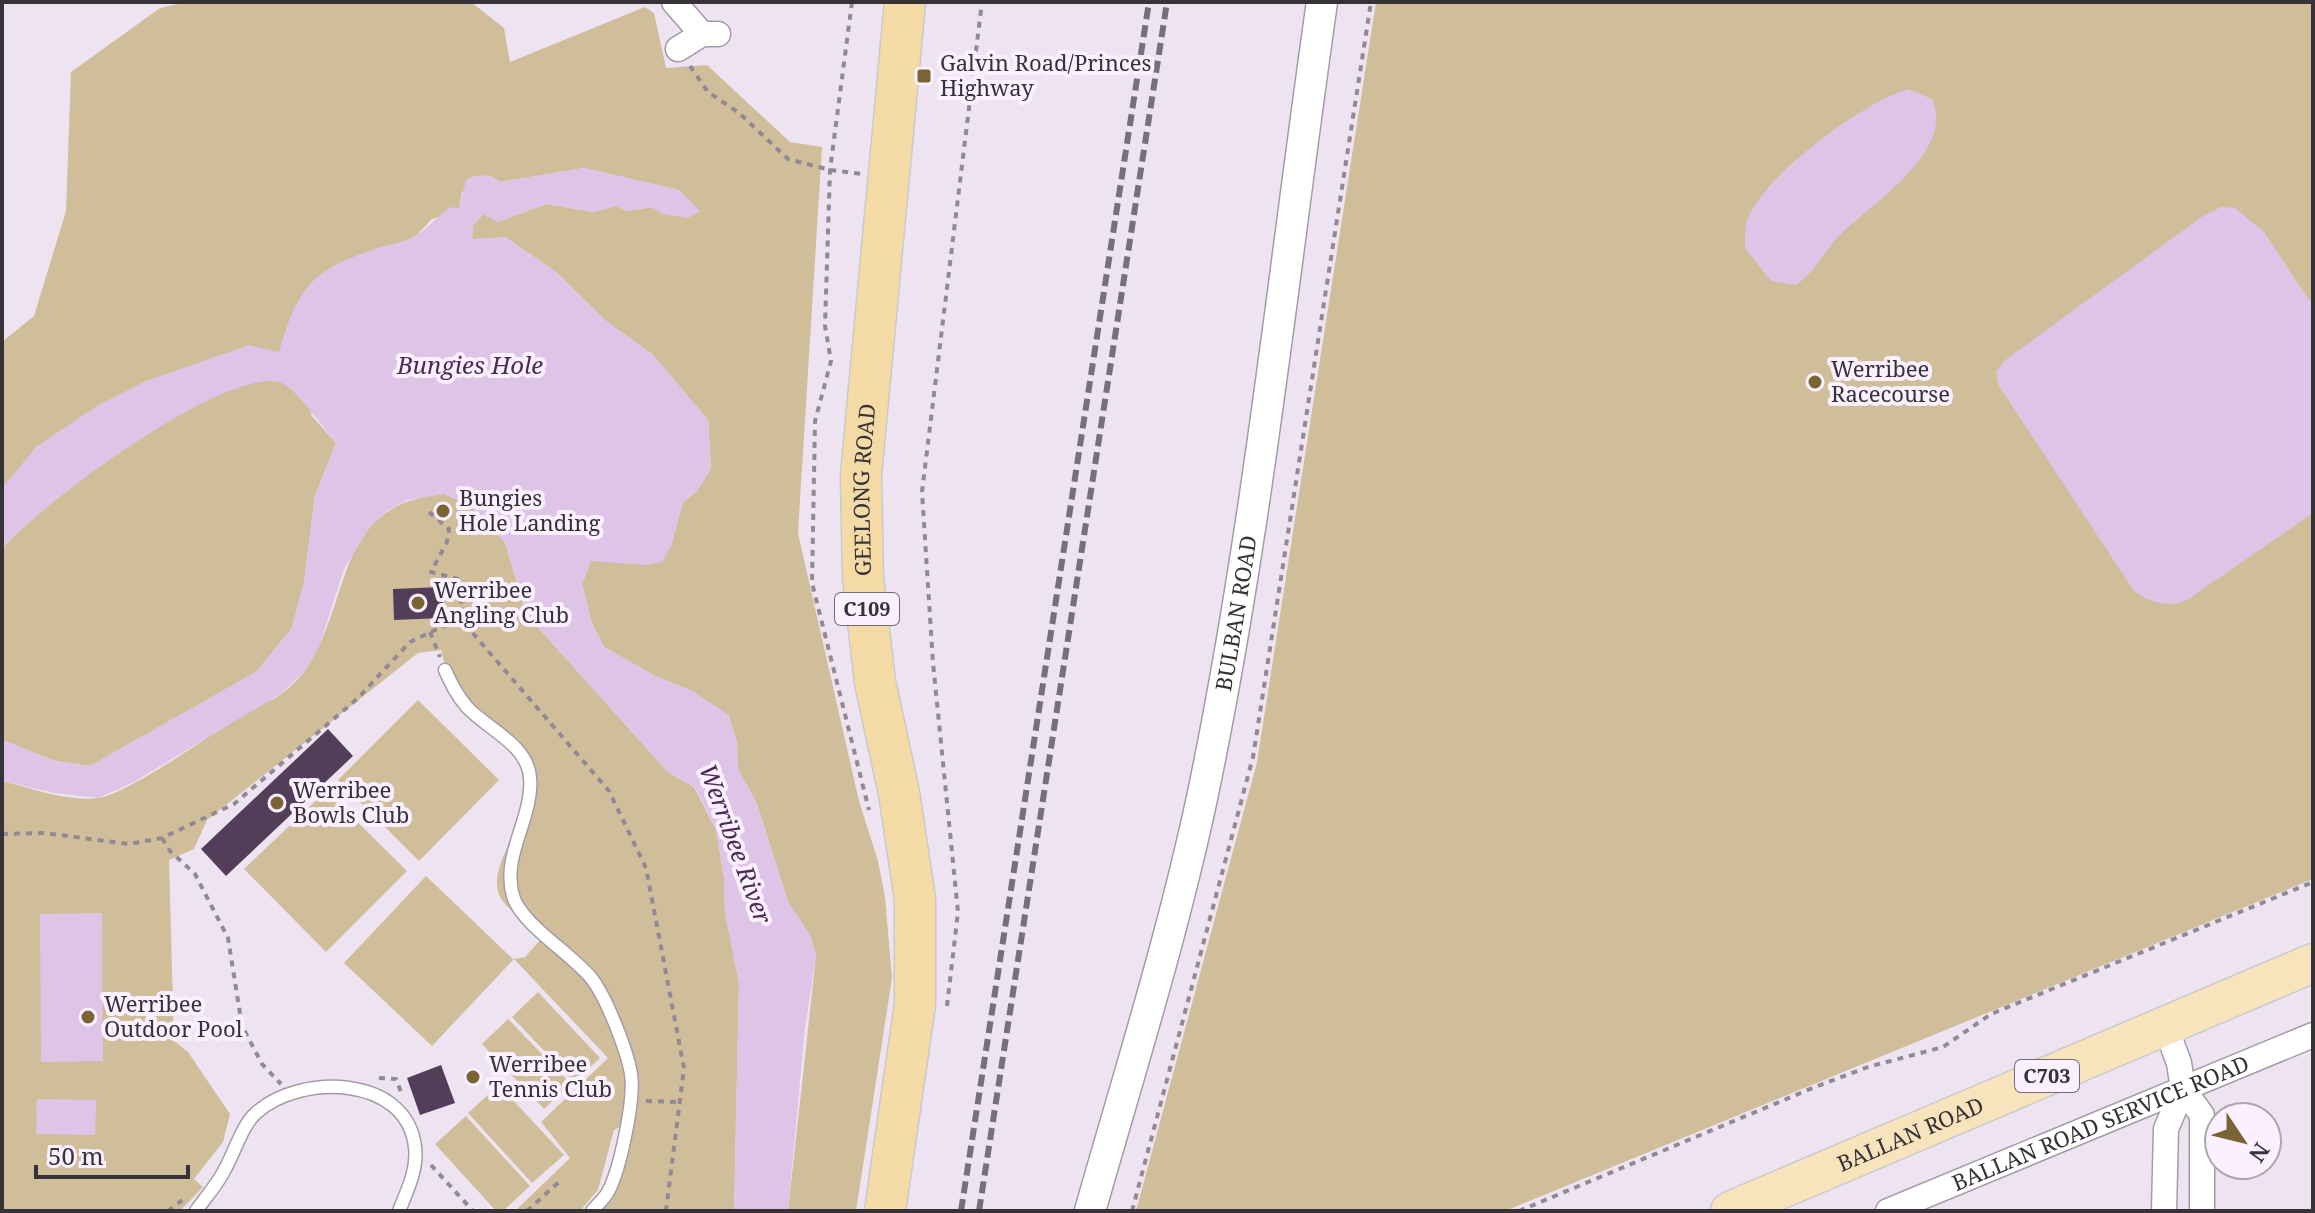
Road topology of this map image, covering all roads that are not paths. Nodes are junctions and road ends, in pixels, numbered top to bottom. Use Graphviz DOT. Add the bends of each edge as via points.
graph roads {
  1 [pos="674,2"];
  2 [pos="905,2"];
  3 [pos="1322,2"];
  4 [pos="678,49"];
  5 [pos="445,670"];
  6 [pos="2313,963"];
  7 [pos="2165,1025"];
  8 [pos="2313,1035"];
  9 [pos="2183,1089"];
  10 [pos="1788,1200"];
  11 [pos="196,1211"];
  12 [pos="399,1211"];
  13 [pos="592,1211"];
  14 [pos="885,1211"];
  15 [pos="1090,1211"];
  16 [pos="1730,1211"];
  17 [pos="1888,1211"];
  18 [pos="2164,1211"];
  19 [pos="2202,1211"];
  1 -- 4 [label="street" via="710,34"];
  2 -- 14 [label="highway, GEELONG ROAD / C109" via="861,475 863,578 875,682 899,793 915,914 915,1004"];
  3 -- 15 [label="street, BULBAN ROAD" via="1251,510 1202,799"];
  5 -- 13 [label="lane" via="467,707 525,759 529,793 510,876 513,897 532,924 577,962 602,993 631,1074 616,1173"];
  6 -- 7 [label="main road, BALLAN ROAD / C703"];
  7 -- 9 [label="street"];
  7 -- 10 [label="main road, BALLAN ROAD / C703"];
  8 -- 9 [label="street, BALLAN ROAD SERVICE ROAD"];
  9 -- 17 [label="street, BALLAN ROAD SERVICE ROAD"];
  9 -- 18 [label="street" via="2166,1129"];
  9 -- 19 [label="street" via="2202,1115"];
  10 -- 16 [label="main road, BALLAN ROAD / C703"];
  11 -- 12 [label="lane" via="255,1113 295,1090 328,1087 387,1099 401,1111 416,1146 413,1177"];
}
